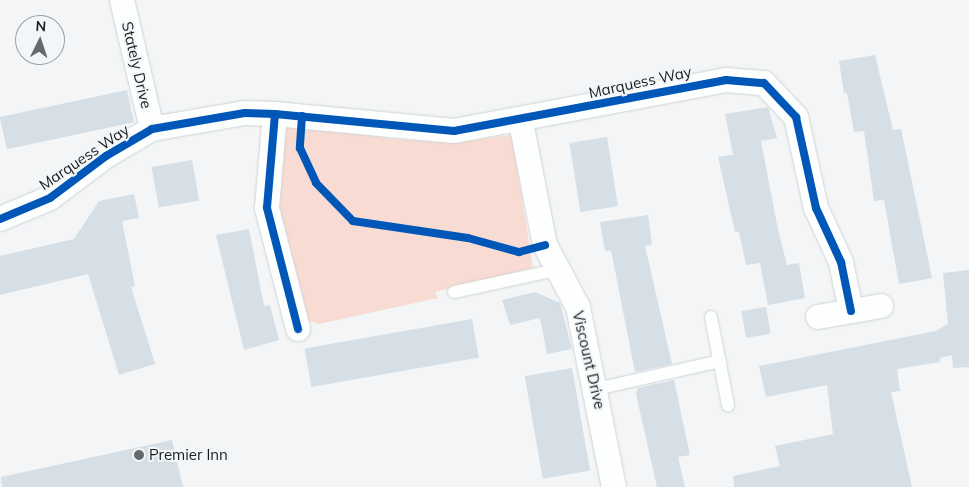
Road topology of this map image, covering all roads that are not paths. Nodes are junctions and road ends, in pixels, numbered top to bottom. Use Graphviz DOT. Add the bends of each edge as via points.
graph roads {
  1 [pos="122,0"];
  2 [pos="275,114"];
  3 [pos="521,122"];
  4 [pos="152,129"];
  5 [pos="0,219"];
  6 [pos="556,270"];
  7 [pos="454,292"];
  8 [pos="881,306"];
  9 [pos="851,311"];
  10 [pos="711,317"];
  11 [pos="818,317"];
  12 [pos="298,329"];
  13 [pos="720,362"];
  14 [pos="596,389"];
  15 [pos="728,405"];
  16 [pos="614,487"];
  1 -- 4 [label="street, Stately Drive"];
  2 -- 3 [label="street, Marquess Way" via="423,130 473,129"];
  2 -- 4 [label="street, Marquess Way" via="245,113"];
  2 -- 12 [label="street" via="267,208"];
  3 -- 6 [label="street, Viscount Drive" via="543,236"];
  3 -- 9 [label="street, Marquess Way" via="718,81 764,83 796,117 816,208 841,262"];
  4 -- 5 [label="street, Marquess Way" via="106,156 50,198"];
  6 -- 7 [label="lane"];
  6 -- 14 [label="street, Viscount Drive" via="578,307"];
  8 -- 9 [label="street"];
  9 -- 11 [label="street"];
  10 -- 13 [label="lane"];
  13 -- 14 [label="lane"];
  13 -- 15 [label="lane"];
  14 -- 16 [label="street, Viscount Drive"];
}
